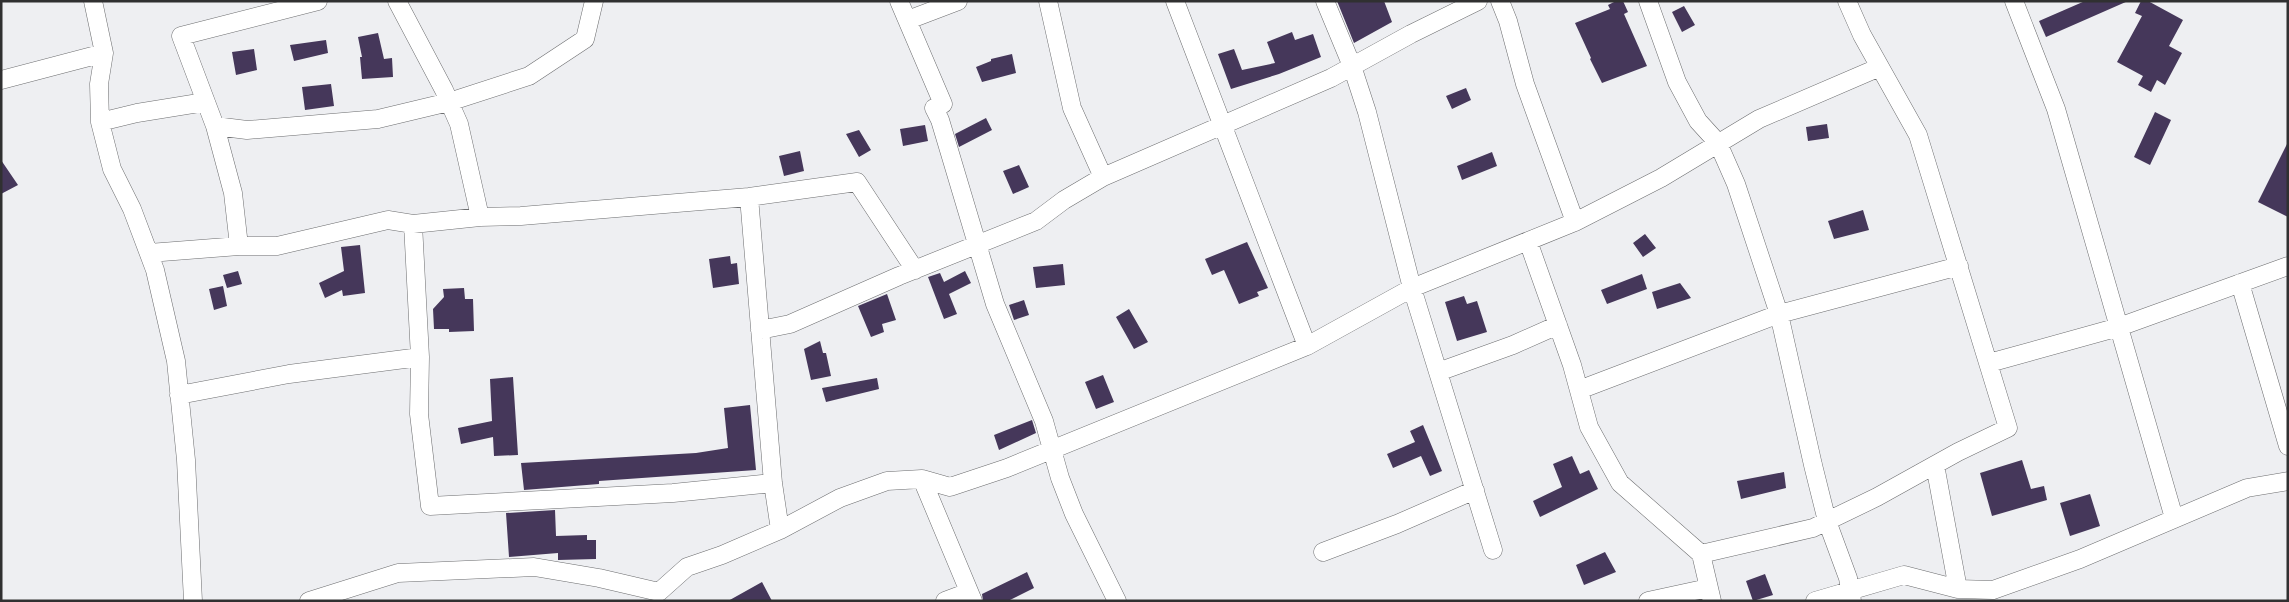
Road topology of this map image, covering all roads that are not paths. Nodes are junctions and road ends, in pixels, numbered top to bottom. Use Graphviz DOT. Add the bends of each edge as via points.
graph roads {
  1 [pos="93,1"];
  2 [pos="318,1"];
  3 [pos="899,1"];
  4 [pos="958,1"];
  5 [pos="1048,1"];
  6 [pos="1175,1"];
  7 [pos="1325,1"];
  8 [pos="1478,1"];
  9 [pos="1500,1"];
  10 [pos="1648,1"];
  11 [pos="1847,1"];
  12 [pos="2014,1"];
  13 [pos="597,2"];
  14 [pos="403,3"];
  15 [pos="908,20"];
  16 [pos="104,53"];
  17 [pos="1352,66"];
  18 [pos="1880,67"];
  19 [pos="1,80"];
  20 [pos="206,102"];
  21 [pos="449,102"];
  22 [pos="100,122"];
  23 [pos="1223,125"];
  24 [pos="216,126"];
  25 [pos="1718,143"];
  26 [pos="1103,177"];
  27 [pos="749,198"];
  28 [pos="480,217"];
  29 [pos="1574,222"];
  30 [pos="413,224"];
  31 [pos="1528,241"];
  32 [pos="978,245"];
  33 [pos="240,246"];
  34 [pos="149,253"];
  35 [pos="1959,266"];
  36 [pos="2288,266"];
  37 [pos="915,270"];
  38 [pos="2240,283"];
  39 [pos="1412,288"];
  40 [pos="1779,314"];
  41 [pos="1558,325"];
  42 [pos="2119,327"];
  43 [pos="760,330"];
  44 [pos="1307,346"];
  45 [pos="420,357"];
  46 [pos="1988,363"];
  47 [pos="1438,372"];
  48 [pos="1579,390"];
  49 [pos="179,394"];
  50 [pos="2288,446"];
  51 [pos="1053,449"];
  52 [pos="1935,465"];
  53 [pos="922,479"];
  54 [pos="2288,481"];
  55 [pos="773,483"];
  56 [pos="1475,490"];
  57 [pos="2174,518"];
  58 [pos="1827,521"];
  59 [pos="780,530"];
  60 [pos="1493,550"];
  61 [pos="1323,552"];
  62 [pos="1701,554"];
  63 [pos="1958,589"];
  64 [pos="1710,594"];
  65 [pos="1995,595"];
  66 [pos="662,596"];
  67 [pos="971,596"];
  68 [pos="1851,596"];
  69 [pos="193,601"];
  70 [pos="309,601"];
  71 [pos="945,601"];
  72 [pos="1117,601"];
  73 [pos="1648,601"];
  74 [pos="1815,601"];
  1 -- 16 [label="street"];
  2 -- 20 [label="street" via="181,36"];
  3 -- 15 [label="street"];
  4 -- 15 [label="street"];
  5 -- 26 [label="street" via="1072,108"];
  6 -- 23 [label="street"];
  7 -- 17 [label="street"];
  8 -- 17 [label="street"];
  9 -- 29 [label="street" via="1525,84"];
  10 -- 25 [label="street" via="1677,82 1698,121"];
  11 -- 18 [label="street"];
  12 -- 42 [label="street" via="2056,109"];
  13 -- 21 [label="street" via="585,38 529,76"];
  14 -- 21 [label="street"];
  15 -- 32 [label="street" via="943,104 934,108"];
  16 -- 19 [label="street"];
  16 -- 22 [label="street" via="99,84"];
  17 -- 23 [label="street"];
  17 -- 39 [label="street"];
  18 -- 25 [label="street" via="1759,119"];
  18 -- 35 [label="street" via="1918,134"];
  20 -- 22 [label="street"];
  20 -- 24 [label="street"];
  21 -- 24 [label="street" via="378,119 247,130"];
  21 -- 28 [label="street" via="460,124"];
  22 -- 34 [label="street" via="112,169"];
  23 -- 26 [label="street"];
  23 -- 44 [label="street"];
  24 -- 33 [label="street" via="233,193"];
  25 -- 29 [label="street" via="1661,178"];
  25 -- 40 [label="street" via="1736,184"];
  26 -- 32 [label="street" via="1036,221"];
  27 -- 28 [label="street"];
  27 -- 37 [label="street" via="857,182"];
  27 -- 43 [label="street"];
  28 -- 30 [label="street"];
  29 -- 31 [label="street"];
  30 -- 33 [label="street" via="388,220 276,246"];
  30 -- 45 [label="street"];
  31 -- 39 [label="street"];
  31 -- 41 [label="street"];
  32 -- 37 [label="street"];
  32 -- 51 [label="street" via="995,304 1019,356"];
  33 -- 34 [label="street"];
  34 -- 49 [label="street" via="176,361"];
  35 -- 40 [label="street"];
  35 -- 46 [label="street"];
  36 -- 38 [label="street"];
  37 -- 43 [label="street" via="790,324"];
  38 -- 42 [label="street"];
  38 -- 50 [label="street"];
  39 -- 44 [label="street"];
  39 -- 47 [label="street"];
  40 -- 48 [label="street"];
  40 -- 58 [label="street"];
  41 -- 47 [label="street"];
  41 -- 48 [label="street"];
  42 -- 46 [label="street"];
  42 -- 57 [label="street"];
  43 -- 55 [label="street"];
  44 -- 51 [label="street"];
  45 -- 49 [label="street" via="289,374"];
  45 -- 55 [label="street" via="419,414 430,506 673,493"];
  46 -- 52 [label="street" via="2008,428"];
  47 -- 56 [label="street"];
  48 -- 62 [label="street" via="1589,427 1620,483"];
  49 -- 69 [label="street" via="186,460"];
  51 -- 53 [label="street" via="950,486"];
  51 -- 72 [label="street" via="1074,514"];
  52 -- 58 [label="street"];
  52 -- 63 [label="street"];
  53 -- 59 [label="street" via="887,480 840,498"];
  53 -- 67 [label="street"];
  54 -- 57 [label="street" via="2247,488"];
  55 -- 59 [label="street"];
  56 -- 60 [label="street"];
  56 -- 61 [label="street"];
  57 -- 65 [label="street"];
  58 -- 62 [label="street" via="1813,528"];
  58 -- 68 [label="street" via="1848,578"];
  59 -- 66 [label="street" via="687,567"];
  62 -- 64 [label="street"];
  63 -- 65 [label="street"];
  63 -- 68 [label="street" via="1904,575"];
  64 -- 73 [label="street"];
  66 -- 70 [label="street" via="599,578 534,567 398,573"];
  67 -- 71 [label="street"];
  68 -- 74 [label="street"];
}
